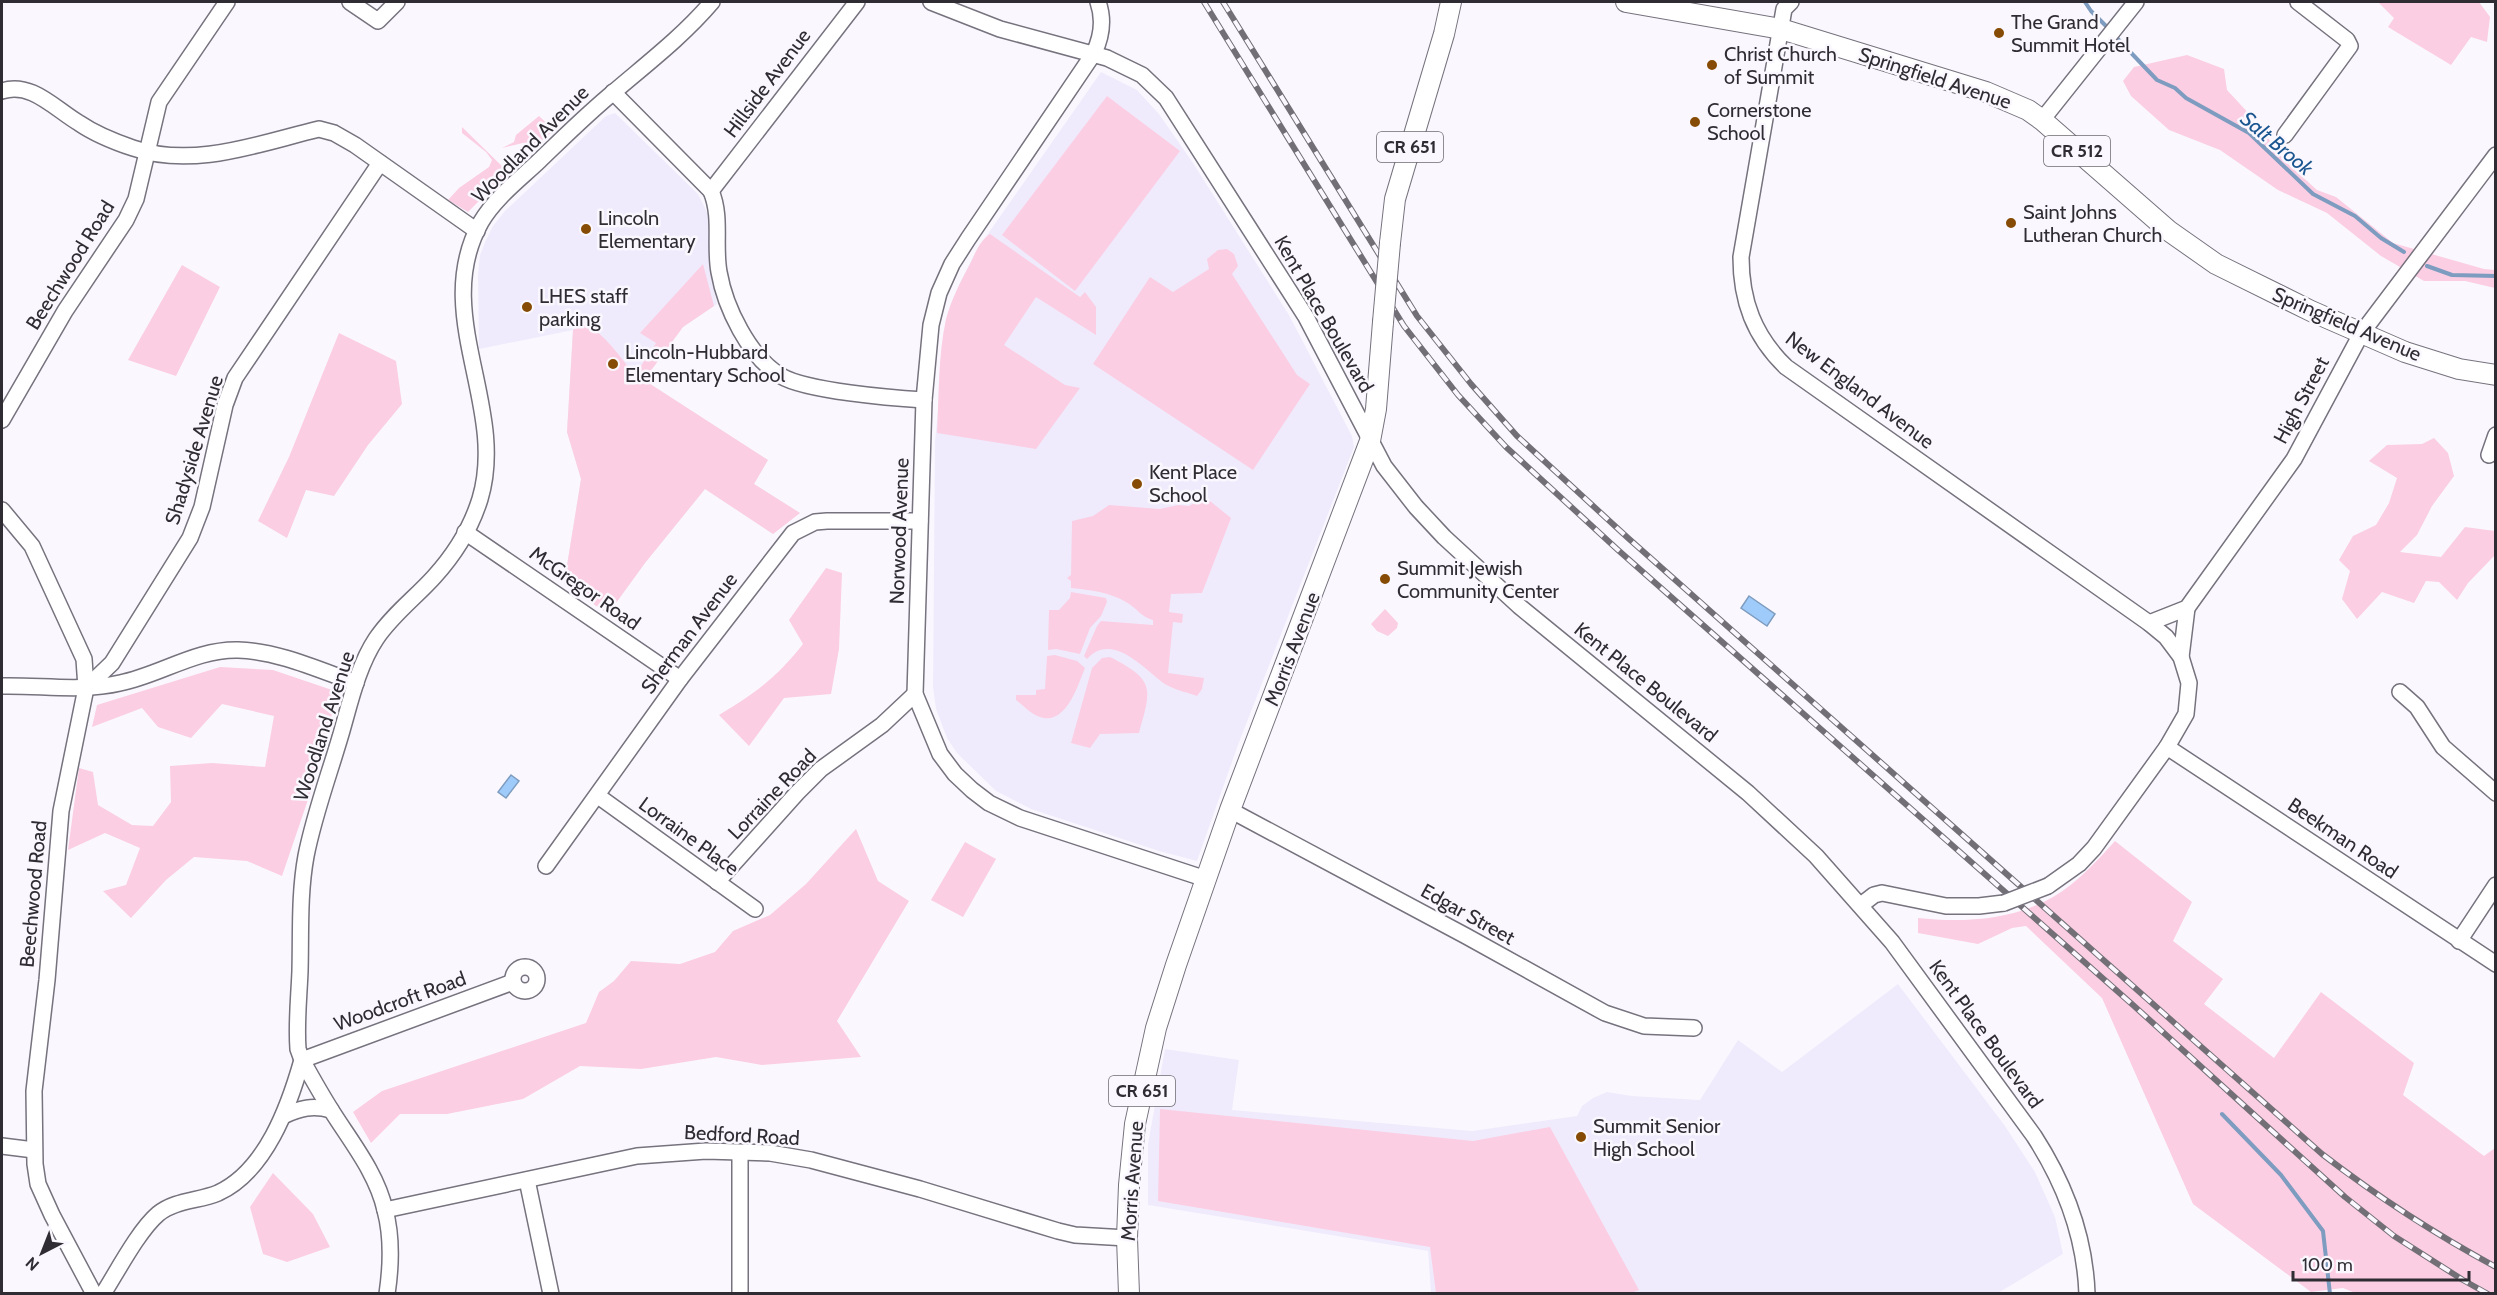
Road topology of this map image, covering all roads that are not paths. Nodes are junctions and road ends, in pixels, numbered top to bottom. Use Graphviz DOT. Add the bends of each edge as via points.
graph roads {
  1 [pos="227,2"];
  2 [pos="350,2"];
  3 [pos="397,2"];
  4 [pos="712,2"];
  5 [pos="857,2"];
  6 [pos="932,2"];
  7 [pos="1098,2"];
  8 [pos="1451,2"];
  9 [pos="1626,2"];
  10 [pos="2136,2"];
  11 [pos="2298,2"];
  12 [pos="1785,4"];
  13 [pos="1781,29"];
  14 [pos="1094,53"];
  15 [pos="2,91"];
  16 [pos="613,92"];
  17 [pos="2042,120"];
  18 [pos="2285,135"];
  19 [pos="149,151"];
  20 [pos="2496,155"];
  21 [pos="380,163"];
  22 [pos="711,191"];
  23 [pos="477,231"];
  24 [pos="2361,334"];
  25 [pos="2496,375"];
  26 [pos="924,400"];
  27 [pos="2,420"];
  28 [pos="2496,435"];
  29 [pos="1370,441"];
  30 [pos="2489,455"];
  31 [pos="2,510"];
  32 [pos="920,521"];
  33 [pos="465,532"];
  34 [pos="2187,608"];
  35 [pos="2149,624"];
  36 [pos="2166,637"];
  37 [pos="2181,657"];
  38 [pos="680,679"];
  39 [pos="356,683"];
  40 [pos="2,686"];
  41 [pos="86,688"];
  42 [pos="2400,692"];
  43 [pos="915,694"];
  44 [pos="2167,747"];
  45 [pos="2496,793"];
  46 [pos="598,796"];
  47 [pos="1230,810"];
  48 [pos="546,866"];
  49 [pos="1206,879"];
  50 [pos="717,882"];
  51 [pos="2496,885"];
  52 [pos="1861,905"];
  53 [pos="755,909"];
  54 [pos="2459,941"];
  55 [pos="2496,964"];
  56 [pos="513,982"];
  57 [pos="1694,1029"];
  58 [pos="302,1060"];
  59 [pos="331,1110"];
  60 [pos="283,1116"];
  61 [pos="2,1146"];
  62 [pos="34,1150"];
  63 [pos="740,1153"];
  64 [pos="527,1180"];
  65 [pos="385,1210"];
  66 [pos="1126,1238"];
  67 [pos="94,1293"];
  68 [pos="103,1293"];
  69 [pos="387,1293"];
  70 [pos="551,1293"];
  71 [pos="740,1293"];
  72 [pos="1129,1293"];
  73 [pos="2087,1293"];
  1 -- 19 [label="street, Beechwood Road" via="159,102"];
  2 -- 3 [label="street" via="378,21"];
  4 -- 16 [label="street, Woodland Avenue" via="674,43"];
  5 -- 22 [label="street, Hillside Avenue"];
  6 -- 14 [label="street, Kent Place Boulevard" via="1000,29"];
  7 -- 14 [label="street" via="1102,24"];
  8 -- 29 [label="main road, Morris Avenue / CR 651, bridge" via="1395,199"];
  9 -- 13 [label="main road, Springfield Avenue / CR 512"];
  10 -- 17 [label="street"];
  11 -- 18 [label="street" via="2347,39 2350,46"];
  12 -- 13 [label="street, New England Avenue"];
  13 -- 17 [label="main road, Springfield Avenue / CR 512" via="1986,92"];
  13 -- 35 [label="street, New England Avenue" via="1741,258 1747,308 1765,344 1786,367"];
  14 -- 26 [label="street, Norwood Avenue" via="952,264 939,293 931,326"];
  14 -- 29 [label="street, Kent Place Boulevard" via="1134,71 1166,98 1306,318"];
  15 -- 19 [label="street" via="23,89 96,133"];
  16 -- 22 [label="street"];
  16 -- 23 [label="street, Woodland Avenue" via="506,193"];
  17 -- 24 [label="main road, Springfield Avenue / CR 512" via="2191,248"];
  19 -- 21 [label="street" via="222,154 319,129 334,133"];
  19 -- 27 [label="street, Beechwood Road" via="126,220 59,320"];
  20 -- 24 [label="street, High Street"];
  21 -- 23 [label="street"];
  21 -- 41 [label="street, Shadyside Avenue" via="235,378 202,507 190,538 112,663"];
  22 -- 26 [label="street" via="717,204 718,270 723,295 748,341 772,369 801,384"];
  23 -- 33 [label="street, Woodland Avenue" via="466,264 464,314 487,434 486,471 479,501"];
  24 -- 25 [label="main road, Springfield Avenue / CR 512" via="2448,366"];
  24 -- 34 [label="street, High Street" via="2294,459"];
  26 -- 32 [label="street, Norwood Avenue"];
  28 -- 30 [label="street"];
  29 -- 47 [label="main road, Morris Avenue / CR 651"];
  29 -- 52 [label="street, Kent Place Boulevard" via="1416,507 1479,571 1773,814"];
  31 -- 41 [label="street, Beechwood Road" via="32,546 43,567 84,659"];
  32 -- 38 [label="street, Sherman Avenue" via="827,521 798,530 783,544"];
  32 -- 43 [label="street, Norwood Avenue"];
  33 -- 38 [label="street, McGregor Road"];
  33 -- 39 [label="street, Woodland Avenue" via="447,562 375,640"];
  34 -- 35 [label="street"];
  34 -- 37 [label="street, High Street"];
  35 -- 36 [label="street, New England Avenue"];
  36 -- 37 [label="street, High Street"];
  37 -- 44 [label="street, High Street" via="2188,676 2189,698 2186,714"];
  38 -- 46 [label="street, Sherman Avenue"];
  39 -- 41 [label="street" via="266,654 237,650 211,652 132,680"];
  39 -- 58 [label="street, Woodland Avenue" via="306,856 298,1039"];
  40 -- 41 [label="street"];
  41 -- 62 [label="street, Beechwood Road" via="61,811 34,1091"];
  42 -- 45 [label="street" via="2417,707 2443,747"];
  43 -- 49 [label="street, Norwood Avenue" via="940,754 955,774 989,803 1020,818"];
  43 -- 50 [label="street, Lorraine Road" via="882,725 821,769"];
  44 -- 52 [label="street, High Street, bridge" via="2087,856 2048,886 2004,903 1979,906 1946,906 1882,893"];
  44 -- 54 [label="street, Beekman Road"];
  46 -- 48 [label="street, Sherman Avenue"];
  46 -- 50 [label="street, Lorraine Place"];
  47 -- 49 [label="main road, Morris Avenue / CR 651"];
  47 -- 57 [label="street, Edgar Street" via="1605,1013 1644,1026"];
  49 -- 66 [label="main road, Morris Avenue / CR 651" via="1172,975 1147,1066 1136,1124"];
  50 -- 53 [label="street, Lorraine Place"];
  51 -- 54 [label="street"];
  52 -- 73 [label="street, Kent Place Boulevard" via="2043,1150 2060,1180 2078,1227"];
  54 -- 55 [label="street, Beekman Road"];
  56 -- 58 [label="street, Woodcroft Road"];
  58 -- 59 [label="street, Woodland Avenue"];
  58 -- 60 [label="street"];
  59 -- 60 [label="street" via="311,1107"];
  59 -- 65 [label="street, Woodland Avenue" via="361,1156"];
  60 -- 68 [label="street" via="267,1148 230,1185 159,1214 146,1227"];
  61 -- 62 [label="street"];
  62 -- 67 [label="street, Beechwood Road" via="38,1184"];
  63 -- 64 [label="street, Bedford Road" via="695,1151 638,1156"];
  63 -- 66 [label="street, Bedford Road" via="770,1153 837,1166 1075,1235"];
  63 -- 71 [label="street"];
  64 -- 65 [label="street, Bedford Road"];
  64 -- 70 [label="street"];
  65 -- 69 [label="street, Woodland Avenue" via="389,1248"];
  66 -- 72 [label="main road, Morris Avenue / CR 651"];
}
